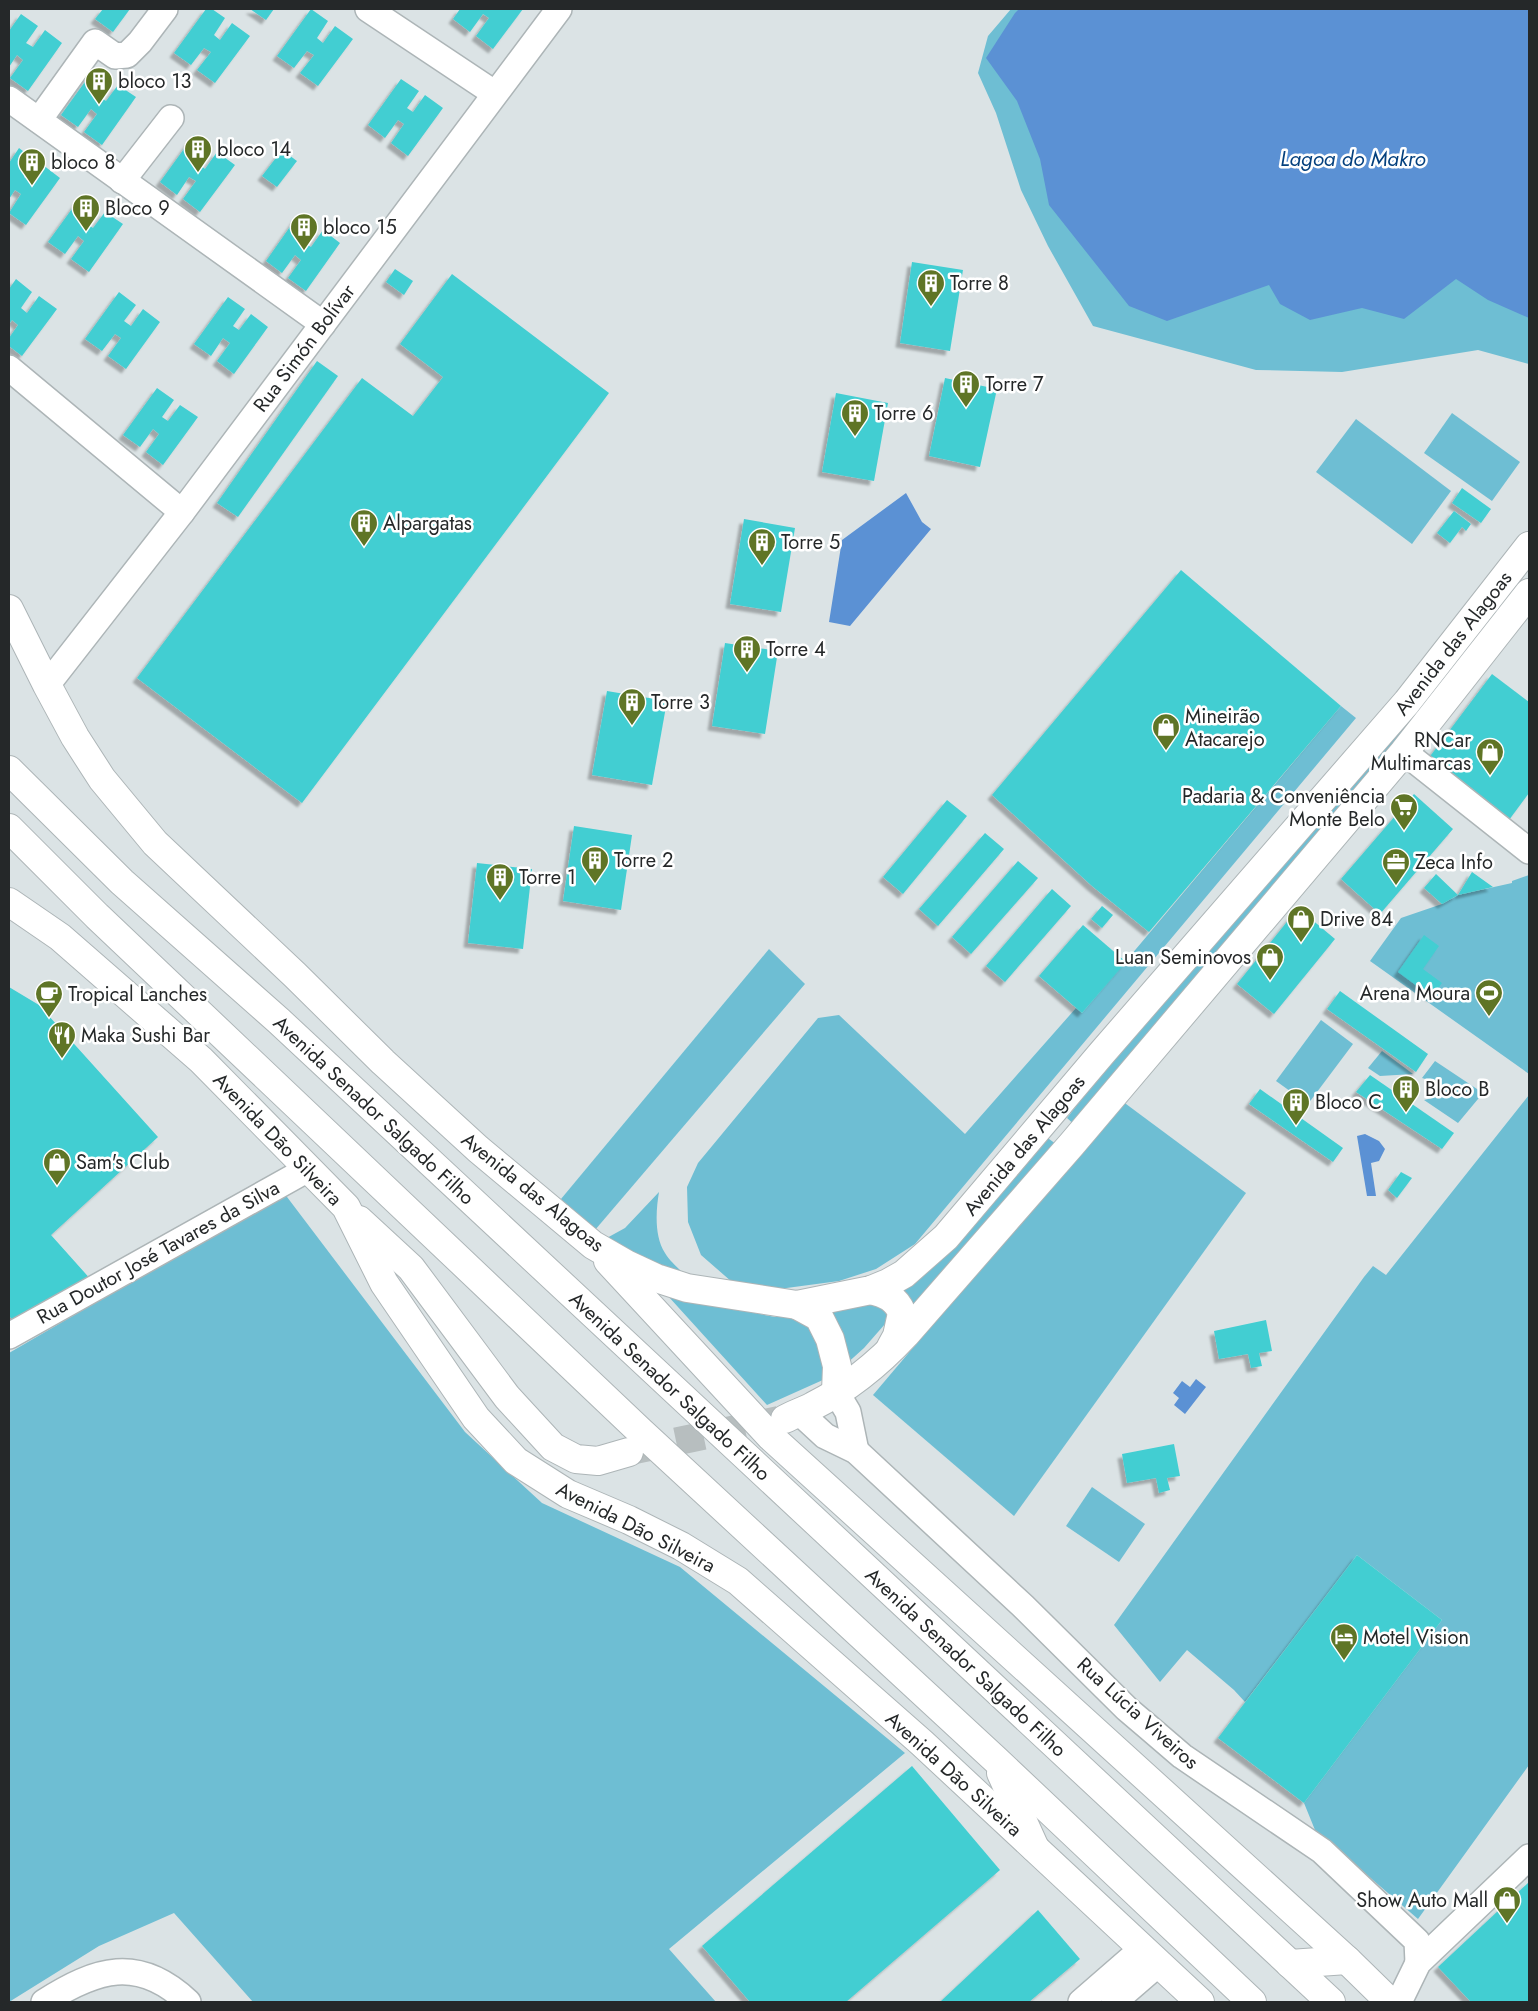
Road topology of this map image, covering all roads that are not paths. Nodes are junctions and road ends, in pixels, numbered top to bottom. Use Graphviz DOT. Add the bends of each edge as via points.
graph roads {
  1 [pos="165,9"];
  2 [pos="368,9"];
  3 [pos="558,9"];
  4 [pos="494,93"];
  5 [pos="9,99"];
  6 [pos="171,118"];
  7 [pos="39,120"];
  8 [pos="122,181"];
  9 [pos="323,324"];
  10 [pos="9,368"];
  11 [pos="182,512"];
  12 [pos="1529,546"];
  13 [pos="1529,593"];
  14 [pos="9,609"];
  15 [pos="9,649"];
  16 [pos="41,674"];
  17 [pos="1406,702"];
  18 [pos="1429,722"];
  19 [pos="1404,752"];
  20 [pos="9,770"];
  21 [pos="9,828"];
  22 [pos="1529,851"];
  23 [pos="9,902"];
  24 [pos="1102,1053"];
  25 [pos="383,1062"];
  26 [pos="1072,1144"];
  27 [pos="308,1169"];
  28 [pos="346,1207"];
  29 [pos="593,1245"];
  30 [pos="871,1290"];
  31 [pos="797,1305"];
  32 [pos="9,1336"];
  33 [pos="887,1355"];
  34 [pos="836,1392"];
  35 [pos="792,1416"];
  36 [pos="856,1451"];
  37 [pos="629,1452"];
  38 [pos="996,1760"];
  39 [pos="1035,1848"];
  40 [pos="1529,1857"];
  41 [pos="1150,1956"];
  42 [pos="1347,1960"];
  43 [pos="1418,1963"];
  44 [pos="1290,1964"];
  45 [pos="44,2002"];
  46 [pos="188,2002"];
  47 [pos="1081,2002"];
  48 [pos="1114,2002"];
  49 [pos="1200,2002"];
  50 [pos="1252,2002"];
  51 [pos="1331,2002"];
  52 [pos="1390,2002"];
  53 [pos="1399,2002"];
  1 -- 7 [label="street" via="127,55 115,56 95,42"];
  2 -- 4 [label="street"];
  3 -- 4 [label="street, Rua Simón Bolívar"];
  4 -- 9 [label="street, Rua Simón Bolívar"];
  5 -- 7 [label="street"];
  6 -- 8 [label="street"];
  7 -- 8 [label="street"];
  8 -- 9 [label="street"];
  9 -- 11 [label="street, Rua Simón Bolívar"];
  10 -- 11 [label="street"];
  11 -- 16 [label="street, Rua Simón Bolívar"];
  12 -- 17 [label="main road, Avenida das Alagoas"];
  13 -- 18 [label="main road, Avenida das Alagoas"];
  14 -- 16 [label="main road, Avenida Senador Salgado Filho"];
  15 -- 16 [label="main road"];
  16 -- 25 [label="main road, Avenida Senador Salgado Filho" via="102,780 155,843"];
  17 -- 18 [label="main road"];
  17 -- 24 [label="main road, Avenida das Alagoas"];
  18 -- 19 [label="main road, Avenida das Alagoas"];
  19 -- 22 [label="street"];
  19 -- 26 [label="main road, Avenida das Alagoas"];
  20 -- 44 [label="main road, Avenida Senador Salgado Filho" via="122,882 280,1021"];
  21 -- 38 [label="main road" via="640,1431"];
  23 -- 27 [label="main road, Avenida Dão Silveira" via="60,937 201,1060"];
  24 -- 26 [label="main road" via="1065,1112 1063,1134"];
  24 -- 30 [label="main road, Avenida das Alagoas" via="946,1237 904,1274"];
  25 -- 29 [label="main road, Avenida das Alagoas" via="478,1149"];
  26 -- 33 [label="main road, Avenida das Alagoas"];
  27 -- 28 [label="main road, Avenida Dão Silveira"];
  27 -- 32 [label="street, Rua Doutor José Tavares da Silva"];
  28 -- 37 [label="main road" via="411,1268 507,1397 553,1447 576,1458 598,1461"];
  28 -- 39 [label="main road, Avenida Dão Silveira" via="384,1283 476,1418 516,1461 568,1494 663,1537 738,1581 922,1743"];
  29 -- 31 [label="main road, Avenida das Alagoas" via="634,1268 687,1288"];
  29 -- 42 [label="main road, Avenida Senador Salgado Filho" via="771,1437"];
  30 -- 31 [label="main road, Avenida das Alagoas"];
  30 -- 33 [label="main road" via="886,1294 902,1313 897,1336"];
  31 -- 34 [label="main road" via="819,1317 830,1340 837,1366"];
  33 -- 34 [label="main road, Avenida das Alagoas"];
  34 -- 35 [label="main road, Avenida das Alagoas"];
  34 -- 36 [label="street" via="848,1412"];
  35 -- 36 [label="street, Rua Lúcia Viveiros"];
  36 -- 43 [label="street, Rua Lúcia Viveiros" via="1023,1606 1127,1709 1182,1756 1322,1851 1417,1941"];
  38 -- 39 [label="main road"];
  38 -- 50 [label="main road"];
  39 -- 41 [label="main road, Avenida Dão Silveira"];
  40 -- 43 [label="street"];
  41 -- 47 [label="street"];
  41 -- 48 [label="street"];
  41 -- 49 [label="main road, Avenida Dão Silveira"];
  42 -- 44 [label="main road"];
  42 -- 52 [label="main road, Avenida Senador Salgado Filho"];
  43 -- 53 [label="street"];
  44 -- 51 [label="main road, Avenida Senador Salgado Filho"];
  45 -- 46 [label="street" via="95,1975 120,1971 141,1974 176,1991"];
}
